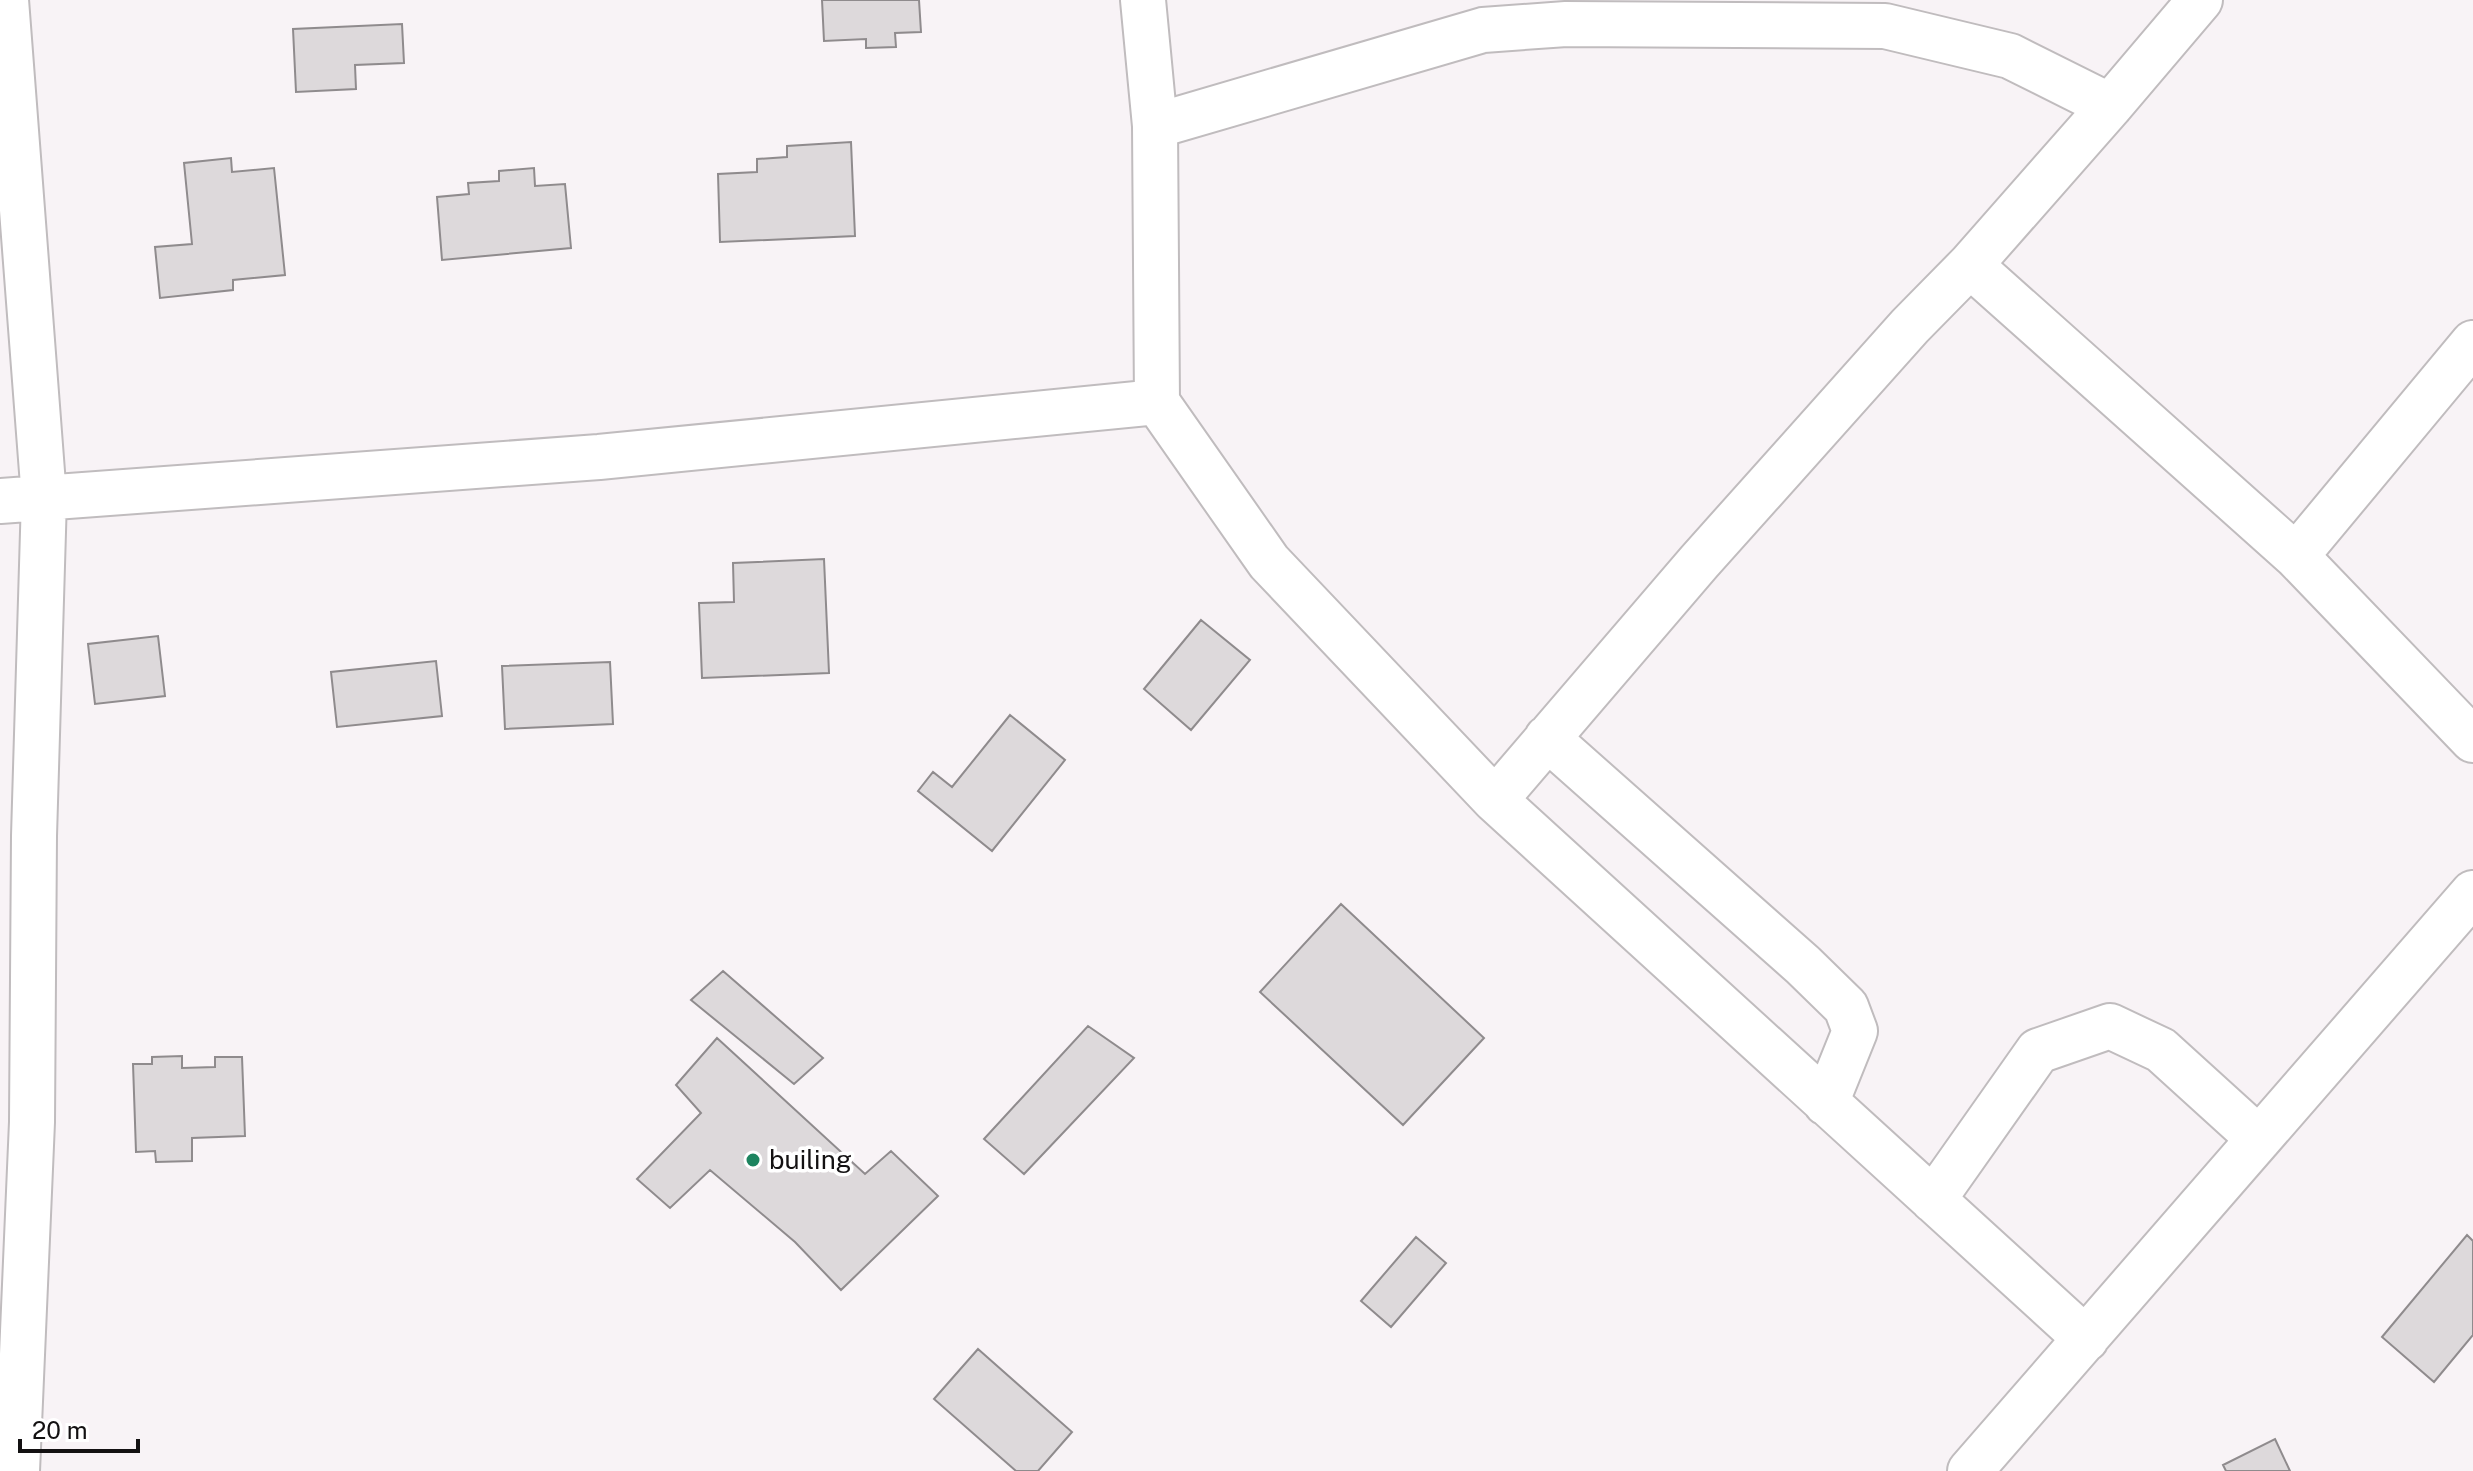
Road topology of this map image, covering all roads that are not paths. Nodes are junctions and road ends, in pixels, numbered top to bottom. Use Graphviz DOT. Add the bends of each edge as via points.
graph roads {
  1 [pos="6,0"];
  2 [pos="1143,0"];
  3 [pos="2200,0"];
  4 [pos="2110,106"];
  5 [pos="1155,126"];
  6 [pos="1970,265"];
  7 [pos="2473,343"];
  8 [pos="1157,402"];
  9 [pos="44,498"];
  10 [pos="0,501"];
  11 [pos="2296,556"];
  12 [pos="1547,738"];
  13 [pos="2473,740"];
  14 [pos="1495,800"];
  15 [pos="2473,893"];
  16 [pos="1826,1103"];
  17 [pos="2259,1139"];
  18 [pos="1933,1200"];
  19 [pos="2086,1339"];
  20 [pos="17,1471"];
  21 [pos="1970,1471"];
  1 -- 9 [label="street"];
  2 -- 5 [label="street"];
  3 -- 4 [label="street"];
  4 -- 5 [label="street" via="2010,56 1885,26 1566,24 1483,30"];
  4 -- 6 [label="street"];
  5 -- 8 [label="street"];
  6 -- 11 [label="street"];
  6 -- 12 [label="street" via="1899,338"];
  7 -- 11 [label="street"];
  8 -- 9 [label="street" via="599,457"];
  8 -- 14 [label="street" via="1269,562"];
  9 -- 10 [label="street"];
  9 -- 20 [label="street" via="32,1122"];
  11 -- 13 [label="street"];
  12 -- 14 [label="street"];
  12 -- 16 [label="street" via="1846,1007 1855,1031"];
  14 -- 16 [label="street"];
  15 -- 17 [label="street"];
  16 -- 18 [label="street"];
  17 -- 18 [label="street" via="2161,1050 2110,1026 2038,1051"];
  17 -- 19 [label="street"];
  18 -- 19 [label="street"];
  19 -- 21 [label="street"];
}
